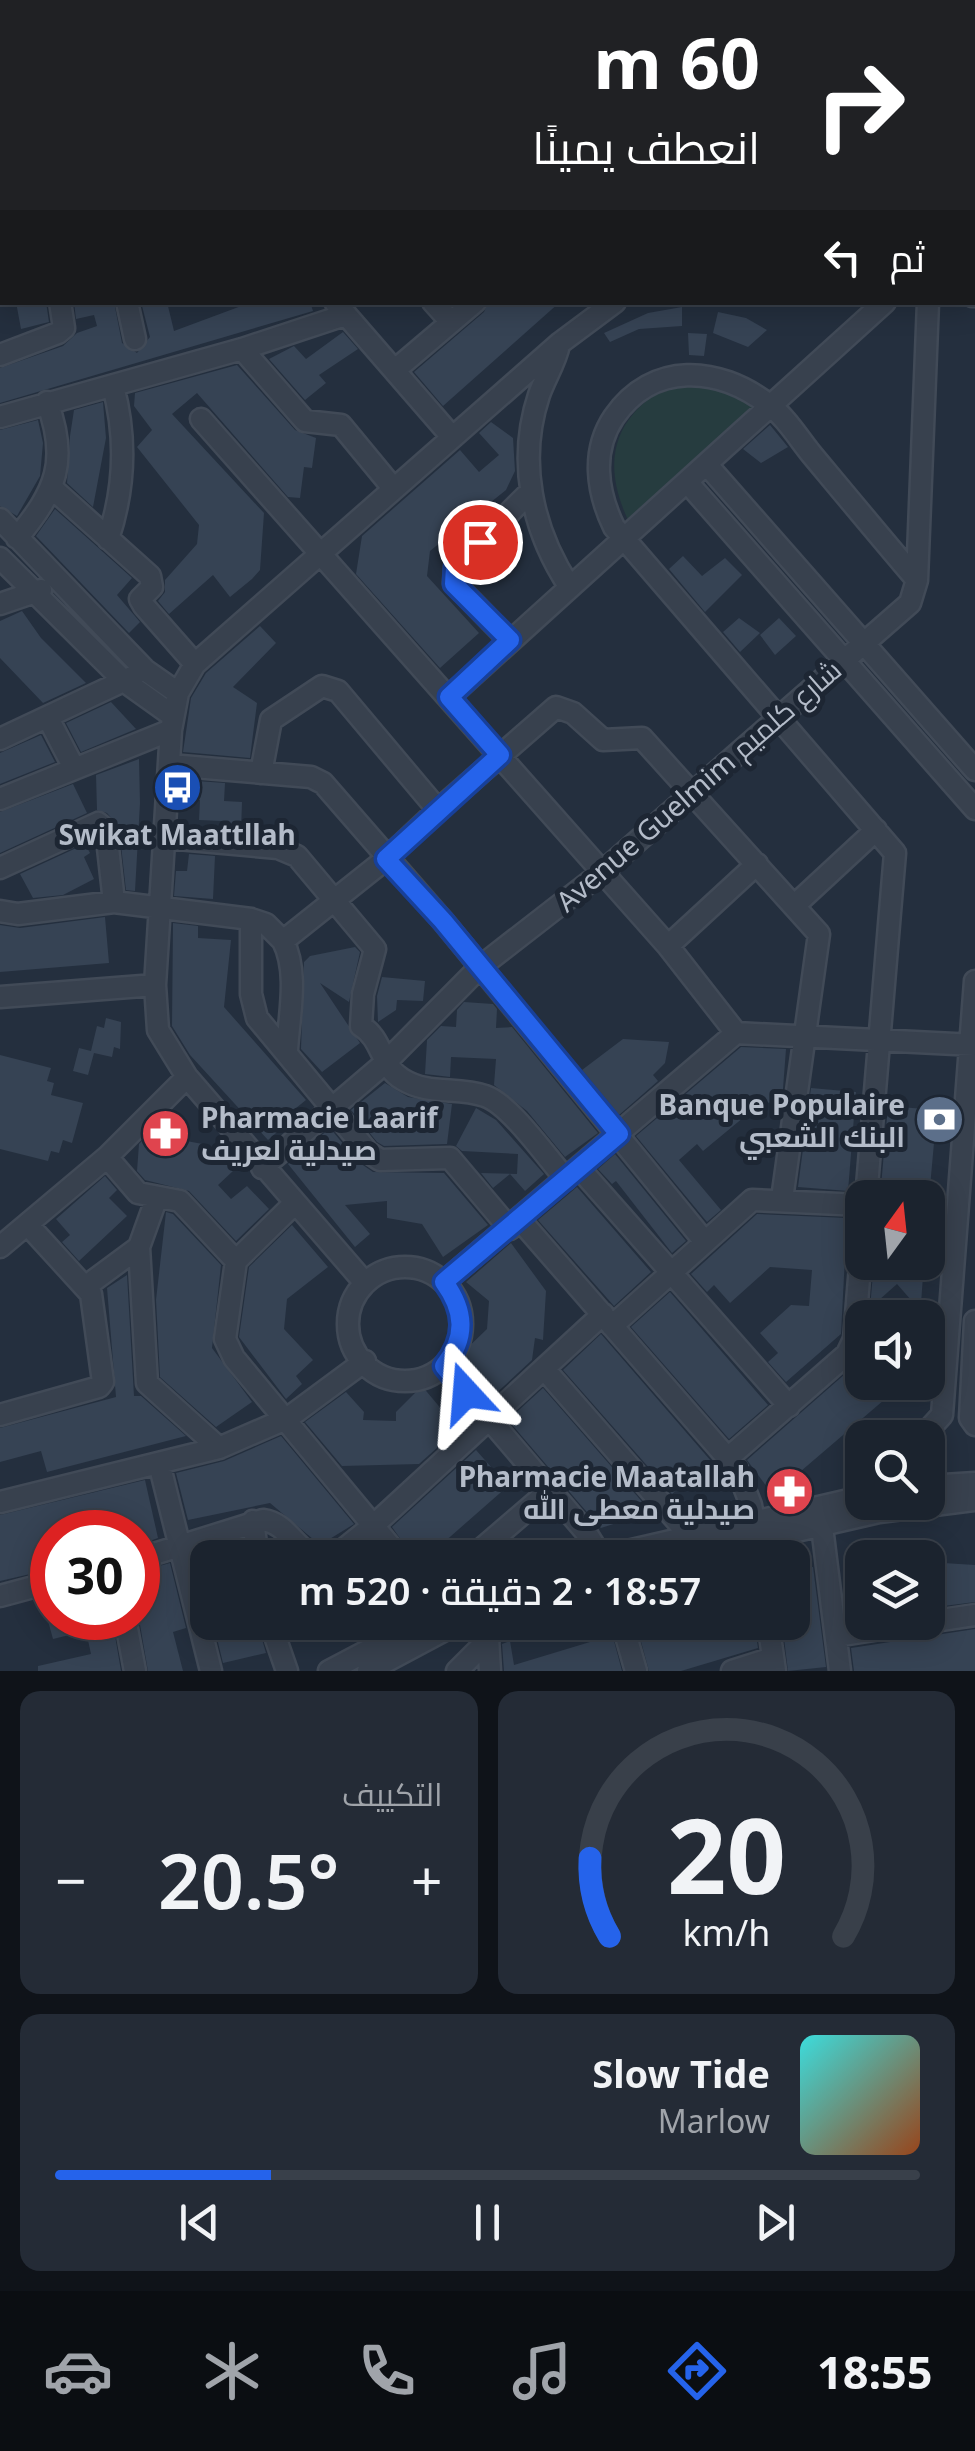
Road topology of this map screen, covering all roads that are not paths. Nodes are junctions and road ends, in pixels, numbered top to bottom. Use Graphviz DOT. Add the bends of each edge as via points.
graph roads {
  1 [pos="60,305"];
  2 [pos="128,305"];
  3 [pos="436,305"];
  4 [pos="471,305"];
  5 [pos="612,305"];
  6 [pos="881,305"];
  7 [pos="928,305"];
  8 [pos="340,309"];
  9 [pos="451,322"];
  10 [pos="134,339"];
  11 [pos="560,343"];
  12 [pos="242,349"];
  13 [pos="0,355"];
  14 [pos="395,370"];
  15 [pos="113,386"];
  16 [pos="46,402"];
  17 [pos="772,406"];
  18 [pos="0,417"];
  19 [pos="201,420"];
  20 [pos="452,437"];
  21 [pos="708,466"];
  22 [pos="688,483"];
  23 [pos="52,488"];
  24 [pos="393,488"];
  25 [pos="531,492"];
  26 [pos="0,519"];
  27 [pos="17,538"];
  28 [pos="108,539"];
  29 [pos="623,540"];
  30 [pos="319,552"];
  31 [pos="0,558"];
  32 [pos="917,580"];
  33 [pos="59,582"];
  34 [pos="569,586"];
  35 [pos="33,594"];
  36 [pos="0,604"];
  37 [pos="510,640"];
  38 [pos="863,643"];
  39 [pos="844,660"];
  40 [pos="195,664"];
  41 [pos="146,670"];
  42 [pos="124,682"];
  43 [pos="178,692"];
  44 [pos="449,697"];
  45 [pos="775,716"];
  46 [pos="48,718"];
  47 [pos="172,723"];
  48 [pos="0,739"];
  49 [pos="500,755"];
  50 [pos="170,765"];
  51 [pos="72,766"];
  52 [pos="975,770"];
  53 [pos="261,773"];
  54 [pos="692,795"];
  55 [pos="0,799"];
  56 [pos="975,809"];
  57 [pos="438,810"];
  58 [pos="876,830"];
  59 [pos="167,838"];
  60 [pos="386,859"];
  61 [pos="756,864"];
  62 [pos="0,868"];
  63 [pos="601,873"];
  64 [pos="336,901"];
  65 [pos="114,902"];
  66 [pos="795,905"];
  67 [pos="162,909"];
  68 [pos="0,911"];
  69 [pos="251,919"];
  70 [pos="282,941"];
  71 [pos="668,946"];
  72 [pos="480,967"];
  73 [pos="975,980"];
  74 [pos="155,985"];
  75 [pos="0,997"];
  76 [pos="736,1033"];
  77 [pos="802,1035"];
  78 [pos="879,1040"];
  79 [pos="972,1045"];
  80 [pos="288,1050"];
  81 [pos="385,1062"];
  82 [pos="187,1077"];
  83 [pos="330,1106"];
  84 [pos="619,1134"];
  85 [pos="107,1158"];
  86 [pos="262,1168"];
  87 [pos="573,1174"];
  88 [pos="867,1180"];
  89 [pos="157,1197"];
  90 [pos="782,1199"];
  91 [pos="294,1204"];
  92 [pos="845,1204"];
  93 [pos="28,1225"];
  94 [pos="515,1225"];
  95 [pos="706,1242"];
  96 [pos="0,1247"];
  97 [pos="139,1247"];
  98 [pos="236,1261"];
  99 [pos="670,1275"];
  100 [pos="859,1280"];
  101 [pos="444,1282"];
  102 [pos="365,1283"];
  103 [pos="85,1288"];
  104 [pos="608,1320"];
  105 [pos="975,1322"];
  106 [pos="364,1361"];
  107 [pos="444,1366"];
  108 [pos="546,1370"];
  109 [pos="789,1406"];
  110 [pos="0,1415"];
  111 [pos="942,1415"];
  112 [pos="288,1418"];
  113 [pos="489,1420"];
  114 [pos="937,1420"];
  115 [pos="972,1421"];
  116 [pos="218,1448"];
  117 [pos="728,1458"];
  118 [pos="160,1463"];
  119 [pos="975,1483"];
  120 [pos="945,1485"];
  121 [pos="549,1491"];
  122 [pos="975,1500"];
  123 [pos="0,1502"];
  124 [pos="945,1502"];
  125 [pos="845,1504"];
  126 [pos="845,1518"];
  127 [pos="253,1521"];
  128 [pos="374,1525"];
  129 [pos="822,1526"];
  130 [pos="691,1537"];
  131 [pos="256,1540"];
  132 [pos="297,1540"];
  133 [pos="355,1540"];
  134 [pos="386,1540"];
  135 [pos="492,1540"];
  136 [pos="587,1540"];
  137 [pos="677,1540"];
  138 [pos="757,1540"];
  139 [pos="179,1545"];
  140 [pos="160,1551"];
  141 [pos="30,1588"];
  142 [pos="0,1596"];
  143 [pos="975,1615"];
  144 [pos="945,1619"];
  145 [pos="845,1635"];
  146 [pos="836,1636"];
  147 [pos="129,1640"];
  148 [pos="276,1640"];
  149 [pos="388,1640"];
  150 [pos="426,1640"];
  151 [pos="481,1640"];
  152 [pos="488,1640"];
  153 [pos="627,1640"];
  154 [pos="771,1640"];
  155 [pos="774,1665"];
  156 [pos="135,1671"];
  157 [pos="211,1671"];
  158 [pos="287,1671"];
  159 [pos="330,1671"];
  160 [pos="368,1671"];
  161 [pos="458,1671"];
  162 [pos="490,1671"];
  163 [pos="636,1671"];
  164 [pos="732,1671"];
  165 [pos="840,1671"];
  1 -- 13 [label="street" via="64,328 58,334"];
  2 -- 10 [label="street"];
  3 -- 9 [label="street"];
  4 -- 9 [label="street"];
  5 -- 11 [label="street"];
  6 -- 17 [label="street"];
  7 -- 32 [label="street"];
  8 -- 12 [label="street"];
  8 -- 14 [label="street"];
  9 -- 14 [label="street"];
  11 -- 20 [label="street"];
  11 -- 25 [label="street" via="536,409"];
  12 -- 15 [label="street"];
  12 -- 24 [label="street" via="305,420 341,426"];
  14 -- 20 [label="street"];
  15 -- 16 [label="street"];
  15 -- 28 [label="street" via="124,438"];
  16 -- 18 [label="street"];
  16 -- 23 [label="street" via="58,431"];
  17 -- 21 [label="street"];
  17 -- 29 [label="street" via="700,373 668,376 630,399 609,425 598,470 604,505"];
  17 -- 32 [label="street"];
  19 -- 30 [label="street"];
  20 -- 24 [label="street"];
  21 -- 22 [label="street"];
  21 -- 38 [label="street"];
  22 -- 29 [label="street"];
  22 -- 39 [label="street"];
  23 -- 27 [label="street"];
  23 -- 28 [label="street"];
  24 -- 30 [label="street"];
  25 -- 34 [label="street" via="543,543"];
  25 -- 37 [label="street" via="453,576"];
  26 -- 27 [label="street"];
  27 -- 33 [label="street"];
  28 -- 40 [label="street" via="150,576 152,587 140,599"];
  29 -- 34 [label="street"];
  29 -- 45 [label="street"];
  30 -- 40 [label="street"];
  30 -- 44 [label="street"];
  31 -- 35 [label="street"];
  32 -- 38 [label="street, Avenue Guelmim شارع كلميم" via="910,603"];
  33 -- 35 [label="street"];
  33 -- 41 [label="street"];
  34 -- 37 [label="street"];
  35 -- 36 [label="street"];
  35 -- 42 [label="street"];
  37 -- 44 [label="street"];
  38 -- 39 [label="street, Avenue Guelmim شارع كلميم"];
  38 -- 52 [label="street"];
  39 -- 45 [label="street, Avenue Guelmim شارع كلميم"];
  39 -- 56 [label="street"];
  40 -- 43 [label="street"];
  41 -- 42 [label="street"];
  41 -- 43 [label="street"];
  42 -- 46 [label="street"];
  42 -- 47 [label="street"];
  43 -- 47 [label="street"];
  44 -- 49 [label="street"];
  45 -- 54 [label="street, Avenue Guelmim شارع كلميم"];
  45 -- 58 [label="street"];
  46 -- 48 [label="street"];
  46 -- 51 [label="street"];
  47 -- 50 [label="street"];
  47 -- 51 [label="street"];
  49 -- 54 [label="street" via="548,712 564,708 603,740 642,738"];
  49 -- 57 [label="street"];
  49 -- 63 [label="street"];
  50 -- 53 [label="street"];
  50 -- 59 [label="street"];
  51 -- 55 [label="street"];
  53 -- 57 [label="street" via="270,720 314,688 330,688"];
  53 -- 60 [label="street" via="316,778"];
  54 -- 61 [label="street"];
  54 -- 63 [label="street, Avenue Guelmim شارع كلميم"];
  57 -- 60 [label="street"];
  58 -- 66 [label="street"];
  58 -- 78 [label="street" via="897,863"];
  59 -- 64 [label="street" via="288,851"];
  59 -- 67 [label="street"];
  60 -- 64 [label="street"];
  60 -- 72 [label="street"];
  61 -- 66 [label="street"];
  61 -- 71 [label="street"];
  62 -- 65 [label="street" via="98,822 106,830"];
  63 -- 71 [label="street"];
  63 -- 72 [label="street, Avenue Guelmim شارع كلميم"];
  64 -- 70 [label="street"];
  64 -- 81 [label="street" via="375,949 361,1026 374,1034"];
  65 -- 67 [label="street"];
  65 -- 68 [label="street"];
  66 -- 77 [label="street" via="820,942"];
  67 -- 69 [label="street"];
  67 -- 74 [label="street"];
  69 -- 70 [label="street"];
  69 -- 80 [label="street" via="253,1008"];
  70 -- 80 [label="street" via="291,973"];
  71 -- 76 [label="street"];
  72 -- 81 [label="street, Avenue Guelmim شارع كلميم"];
  72 -- 84 [label="street"];
  73 -- 79 [label="street"];
  74 -- 75 [label="street"];
  74 -- 82 [label="street" via="158,1030"];
  76 -- 77 [label="street"];
  76 -- 84 [label="street"];
  77 -- 78 [label="street"];
  77 -- 90 [label="street"];
  78 -- 79 [label="street"];
  78 -- 88 [label="street"];
  79 -- 111 [label="street"];
  80 -- 83 [label="street"];
  81 -- 83 [label="street, Avenue Guelmim شارع كلميم"];
  81 -- 87 [label="street" via="398,1077 426,1090 498,1102"];
  82 -- 85 [label="street"];
  82 -- 86 [label="street"];
  83 -- 86 [label="street, Avenue Guelmim شارع كلميم"];
  83 -- 94 [label="street" via="380,1160 450,1158"];
  84 -- 87 [label="street"];
  84 -- 95 [label="street"];
  85 -- 89 [label="street" via="138,1193"];
  85 -- 93 [label="street"];
  86 -- 91 [label="street"];
  87 -- 94 [label="street"];
  87 -- 99 [label="street"];
  89 -- 97 [label="street"];
  89 -- 98 [label="street" via="180,1201"];
  90 -- 92 [label="street"];
  90 -- 95 [label="street" via="752,1200"];
  91 -- 98 [label="street"];
  91 -- 102 [label="street"];
  93 -- 96 [label="street"];
  93 -- 103 [label="street"];
  94 -- 101 [label="street"];
  94 -- 104 [label="street"];
  95 -- 99 [label="street"];
  97 -- 103 [label="street"];
  97 -- 116 [label="street" via="147,1382"];
  98 -- 112 [label="street" via="225,1339"];
  99 -- 104 [label="street"];
  99 -- 109 [label="street"];
  100 -- 109 [label="street" via="848,1354"];
  101 -- 102 [label="street" via="415,1268 397,1268"];
  101 -- 107 [label="street" via="462,1318 461,1336"];
  102 -- 106 [label="street" via="348,1314 353,1349"];
  103 -- 110 [label="street" via="94,1303 103,1382"];
  104 -- 108 [label="street"];
  104 -- 117 [label="street"];
  105 -- 115 [label="street"];
  106 -- 107 [label="street" via="394,1380 428,1376"];
  106 -- 112 [label="street"];
  107 -- 113 [label="street"];
  108 -- 113 [label="street"];
  108 -- 130 [label="street"];
  109 -- 117 [label="street"];
  111 -- 114 [label="street"];
  111 -- 115 [label="street"];
  112 -- 116 [label="street"];
  112 -- 128 [label="street"];
  113 -- 121 [label="street"];
  113 -- 128 [label="street"];
  116 -- 118 [label="street"];
  117 -- 138 [label="street" via="744,1485"];
  118 -- 123 [label="street"];
  118 -- 139 [label="street"];
  119 -- 120 [label="street"];
  121 -- 135 [label="street"];
  121 -- 136 [label="street"];
  122 -- 124 [label="street"];
  125 -- 138 [label="street"];
  126 -- 129 [label="street"];
  127 -- 131 [label="street"];
  127 -- 132 [label="street" via="280,1526"];
  127 -- 139 [label="street"];
  128 -- 133 [label="street"];
  128 -- 134 [label="street"];
  129 -- 138 [label="street"];
  129 -- 146 [label="street"];
  130 -- 137 [label="street"];
  130 -- 138 [label="street"];
  139 -- 140 [label="street"];
  139 -- 157 [label="street"];
  141 -- 142 [label="street"];
  143 -- 144 [label="street"];
  145 -- 146 [label="street"];
  146 -- 165 [label="street"];
  147 -- 156 [label="street"];
  148 -- 158 [label="street"];
  149 -- 159 [label="street"];
  150 -- 160 [label="street"];
  151 -- 161 [label="street"];
  152 -- 162 [label="street"];
  153 -- 163 [label="street"];
  154 -- 155 [label="street"];
  155 -- 164 [label="street"];
}
